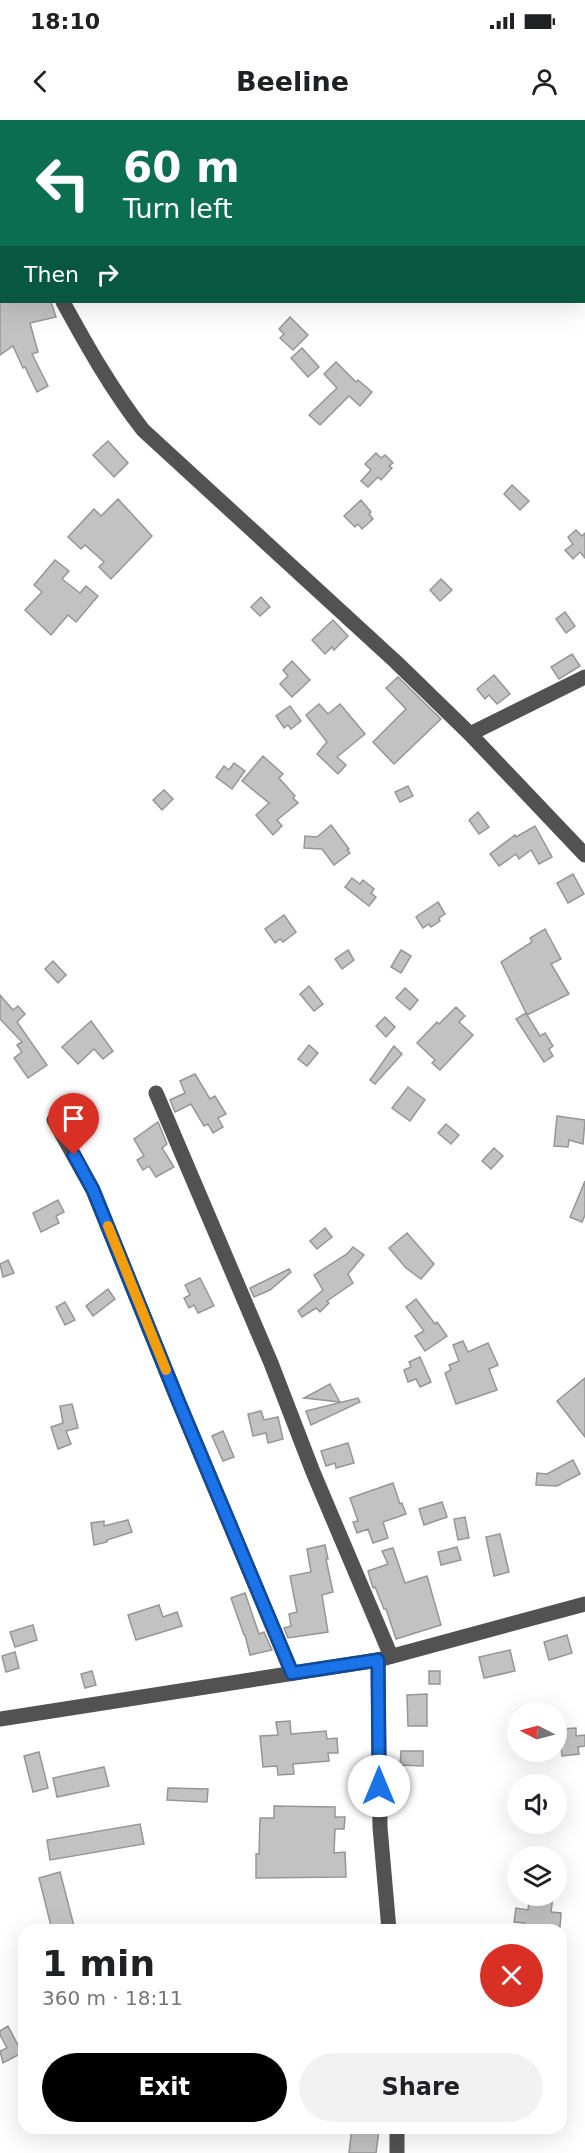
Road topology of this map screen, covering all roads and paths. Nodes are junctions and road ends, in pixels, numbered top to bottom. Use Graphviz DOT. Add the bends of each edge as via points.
graph roads {
  1 [pos="64,303"];
  2 [pos="585,677"];
  3 [pos="470,734"];
  4 [pos="585,855"];
  5 [pos="156,1093"];
  6 [pos="54,1120"];
  7 [pos="585,1604"];
  8 [pos="385,1658"];
  9 [pos="292,1673"];
  10 [pos="0,1719"];
  11 [pos="388,1924"];
  12 [pos="397,2134"];
  13 [pos="397,2153"];
  1 -- 3 [label="street" via="112,388 143,430"];
  2 -- 3 [label="street"];
  3 -- 4 [label="street"];
  5 -- 8 [label="street" via="271,1363"];
  6 -- 9 [label="street" via="93,1190"];
  7 -- 8 [label="street"];
  8 -- 9 [label="street"];
  8 -- 11 [label="street" via="380,1827"];
  9 -- 10 [label="street"];
  12 -- 13 [label="street"];
}
